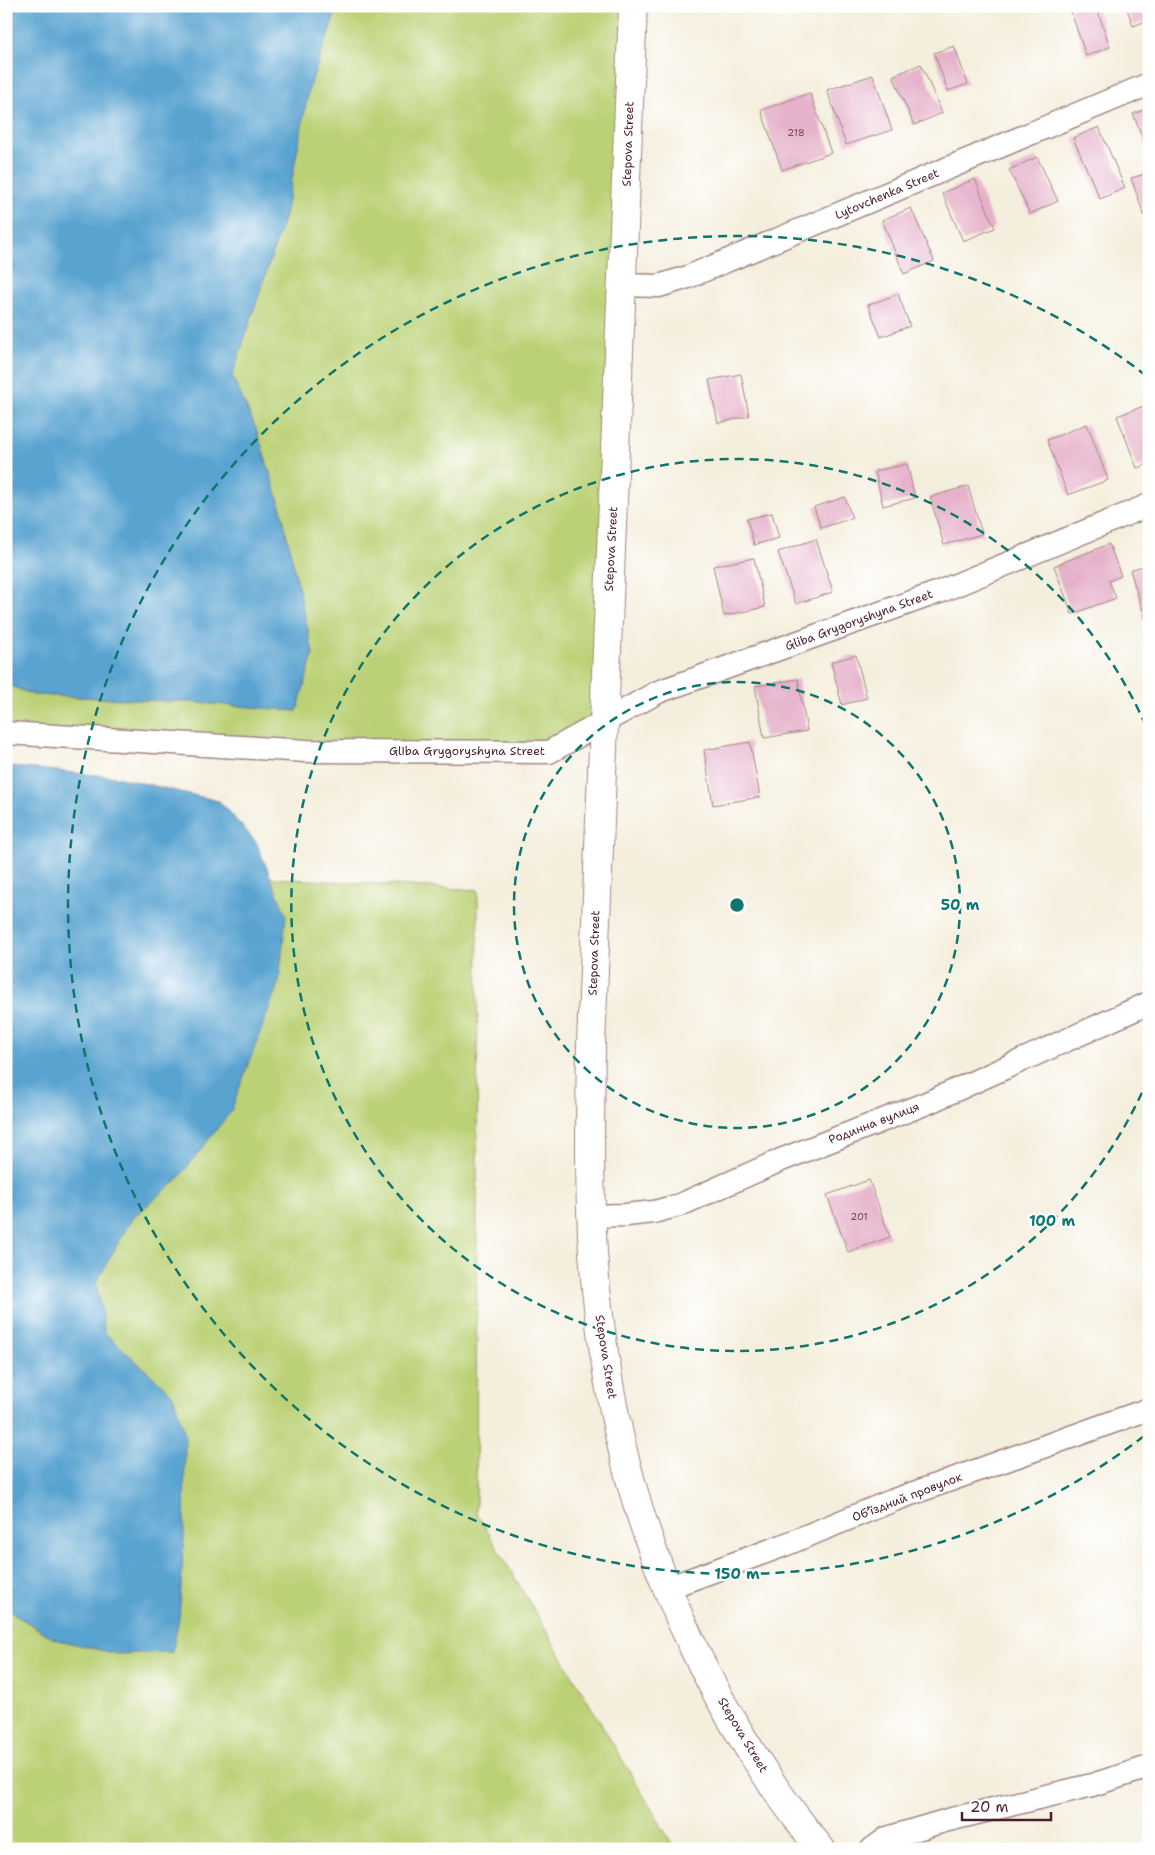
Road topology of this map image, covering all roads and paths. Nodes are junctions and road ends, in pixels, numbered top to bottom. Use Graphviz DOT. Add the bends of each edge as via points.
graph roads {
  1 [pos="633,6"];
  2 [pos="1149,84"];
  3 [pos="622,285"];
  4 [pos="1149,505"];
  5 [pos="604,722"];
  6 [pos="6,733"];
  7 [pos="1149,1003"];
  8 [pos="591,1216"];
  9 [pos="1149,1409"];
  10 [pos="667,1588"];
  11 [pos="1149,1767"];
  12 [pos="821,1849"];
  13 [pos="872,1849"];
  1 -- 3 [label="street, Stepova Street"];
  2 -- 3 [label="street, Lytovchenka Street" via="688,277 659,286"];
  3 -- 5 [label="street, Stepova Street"];
  4 -- 5 [label="street, Gliba Grygoryshyna Street" via="939,592 658,692"];
  5 -- 6 [label="street, Gliba Grygoryshyna Street" via="549,752 306,751"];
  5 -- 8 [label="street, Stepova Street" via="591,1044"];
  7 -- 8 [label="street, Родинна вулиця" via="927,1102 781,1160 680,1205 654,1212"];
  8 -- 10 [label="street, Stepova Street" via="601,1332 618,1430"];
  9 -- 10 [label="street, Обʼїздний провулок" via="894,1500"];
  10 -- 12 [label="street, Stepova Street" via="727,1711 778,1792"];
  11 -- 13 [label="street" via="887,1838"];
}
